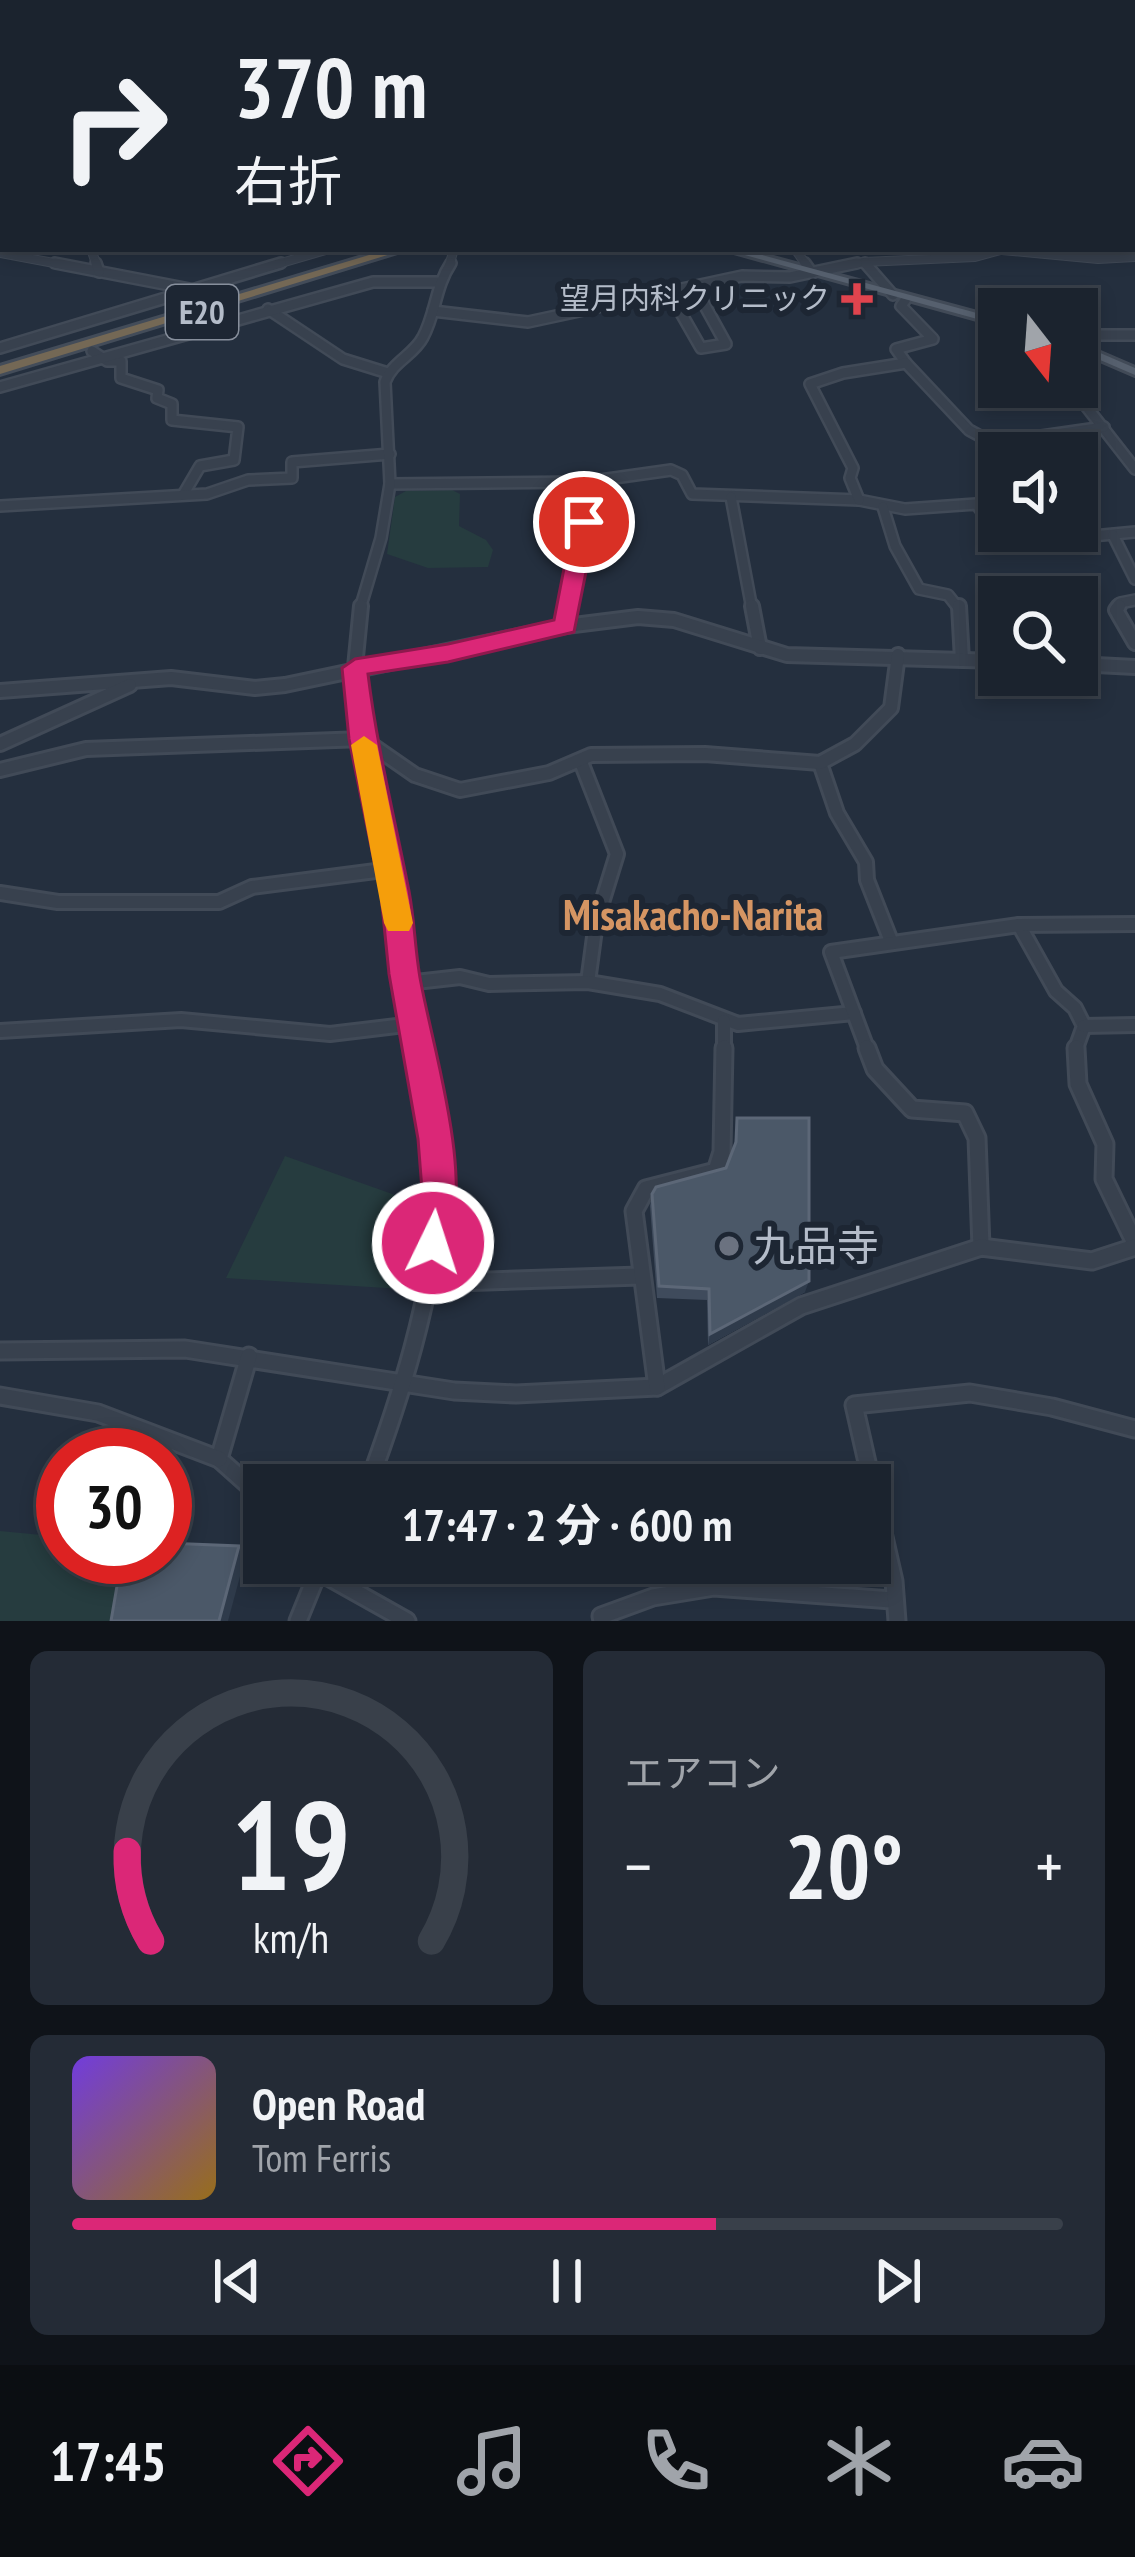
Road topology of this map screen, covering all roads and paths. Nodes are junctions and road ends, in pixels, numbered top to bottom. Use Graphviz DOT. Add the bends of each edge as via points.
graph roads {
  1 [pos="859,0"];
  2 [pos="891,0"];
  3 [pos="92,252"];
  4 [pos="321,252"];
  5 [pos="369,252"];
  6 [pos="391,252"];
  7 [pos="453,252"];
  8 [pos="738,252"];
  9 [pos="797,252"];
  10 [pos="992,252"];
  11 [pos="1032,252"];
  12 [pos="0,253"];
  13 [pos="901,254"];
  14 [pos="1135,257"];
  15 [pos="864,262"];
  16 [pos="98,272"];
  17 [pos="809,273"];
  18 [pos="438,281"];
  19 [pos="694,286"];
  20 [pos="669,292"];
  21 [pos="203,294"];
  22 [pos="899,297"];
  23 [pos="268,309"];
  24 [pos="433,311"];
  25 [pos="978,317"];
  26 [pos="1098,335"];
  27 [pos="1135,335"];
  28 [pos="726,344"];
  29 [pos="0,348"];
  30 [pos="97,355"];
  31 [pos="1098,355"];
  32 [pos="734,357"];
  33 [pos="906,363"];
  34 [pos="0,366"];
  35 [pos="1135,372"];
  36 [pos="388,373"];
  37 [pos="0,387"];
  38 [pos="1088,408"];
  39 [pos="1104,427"];
  40 [pos="390,454"];
  41 [pos="1135,469"];
  42 [pos="586,482"];
  43 [pos="390,484"];
  44 [pos="182,495"];
  45 [pos="731,497"];
  46 [pos="859,500"];
  47 [pos="0,506"];
  48 [pos="883,507"];
  49 [pos="1135,532"];
  50 [pos="1113,536"];
  51 [pos="1135,579"];
  52 [pos="1135,600"];
  53 [pos="566,626"];
  54 [pos="1135,643"];
  55 [pos="760,648"];
  56 [pos="898,655"];
  57 [pos="962,660"];
  58 [pos="978,660"];
  59 [pos="1098,665"];
  60 [pos="1135,667"];
  61 [pos="355,668"];
  62 [pos="138,681"];
  63 [pos="0,691"];
  64 [pos="362,739"];
  65 [pos="0,744"];
  66 [pos="581,762"];
  67 [pos="820,763"];
  68 [pos="0,770"];
  69 [pos="391,869"];
  70 [pos="0,893"];
  71 [pos="1135,923"];
  72 [pos="1019,925"];
  73 [pos="891,941"];
  74 [pos="588,982"];
  75 [pos="407,983"];
  76 [pos="854,1012"];
  77 [pos="724,1022"];
  78 [pos="413,1024"];
  79 [pos="1135,1025"];
  80 [pos="1084,1027"];
  81 [pos="0,1031"];
  82 [pos="1135,1245"];
  83 [pos="981,1247"];
  84 [pos="640,1276"];
  85 [pos="427,1283"];
  86 [pos="0,1351"];
  87 [pos="249,1356"];
  88 [pos="406,1382"];
  89 [pos="657,1387"];
  90 [pos="0,1396"];
  91 [pos="1135,1429"];
  92 [pos="219,1459"];
  93 [pos="376,1464"];
  94 [pos="243,1480"];
  95 [pos="311,1584"];
  96 [pos="347,1584"];
  97 [pos="892,1600"];
  98 [pos="298,1621"];
  99 [pos="406,1621"];
  100 [pos="602,1621"];
  101 [pos="898,1621"];
  1 -- 2 [label="street"];
  3 -- 16 [label="street"];
  4 -- 21 [label="street"];
  5 -- 34 [label="highway, E20"];
  6 -- 34 [label="highway, E20"];
  7 -- 18 [label="street"];
  8 -- 17 [label="main road"];
  9 -- 17 [label="street"];
  10 -- 13 [label="street"];
  11 -- 14 [label="street"];
  12 -- 16 [label="street"];
  13 -- 15 [label="street"];
  15 -- 17 [label="street"];
  15 -- 22 [label="street"];
  16 -- 21 [label="street"];
  17 -- 19 [label="street"];
  17 -- 22 [label="main road"];
  18 -- 23 [label="street" via="373,282"];
  18 -- 24 [label="street"];
  19 -- 20 [label="street"];
  19 -- 28 [label="street"];
  20 -- 24 [label="street" via="528,322"];
  20 -- 28 [label="street" via="701,348"];
  21 -- 29 [label="street"];
  22 -- 25 [label="main road"];
  22 -- 33 [label="street" via="933,339 896,349"];
  23 -- 30 [label="street"];
  23 -- 36 [label="street" via="344,359"];
  24 -- 36 [label="street" via="423,338"];
  26 -- 27 [label="street"];
  28 -- 32 [label="street"];
  30 -- 37 [label="street"];
  30 -- 44 [label="street" via="121,361 121,378 158,390 157,398 172,404 172,420 238,427 234,460 208,459 190,472"];
  31 -- 35 [label="main road"];
  33 -- 39 [label="street" via="969,430 993,443"];
  33 -- 46 [label="street" via="810,384 853,468"];
  36 -- 40 [label="street"];
  38 -- 39 [label="street"];
  39 -- 41 [label="street"];
  40 -- 43 [label="street"];
  40 -- 44 [label="street" via="292,462 292,478"];
  42 -- 43 [label="street"];
  42 -- 45 [label="street" via="671,470 692,494"];
  42 -- 53 [label="street"];
  43 -- 61 [label="street" via="362,592"];
  44 -- 47 [label="street"];
  45 -- 46 [label="street"];
  45 -- 55 [label="street"];
  46 -- 48 [label="street"];
  48 -- 50 [label="street" via="976,505 1007,544"];
  48 -- 57 [label="street" via="919,590 959,603"];
  49 -- 50 [label="street"];
  50 -- 51 [label="street"];
  52 -- 54 [label="street" via="1116,610"];
  53 -- 55 [label="street" via="674,620"];
  53 -- 61 [label="street"];
  55 -- 56 [label="street" via="821,658"];
  56 -- 57 [label="street"];
  56 -- 67 [label="street" via="891,708 855,744"];
  57 -- 58 [label="street"];
  59 -- 60 [label="street"];
  61 -- 62 [label="street" via="255,688"];
  61 -- 64 [label="street"];
  62 -- 63 [label="street"];
  62 -- 65 [label="street"];
  64 -- 66 [label="street" via="415,775 460,790"];
  64 -- 68 [label="street" via="86,749"];
  64 -- 69 [label="street"];
  66 -- 67 [label="street" via="591,755 705,754"];
  66 -- 74 [label="street" via="617,854"];
  67 -- 73 [label="street" via="866,862"];
  69 -- 70 [label="street" via="252,887 219,902 58,902"];
  69 -- 75 [label="street"];
  71 -- 72 [label="street"];
  72 -- 73 [label="street"];
  72 -- 80 [label="street"];
  73 -- 76 [label="street" via="831,952"];
  74 -- 75 [label="street"];
  74 -- 77 [label="street" via="660,994"];
  75 -- 78 [label="street"];
  76 -- 77 [label="street"];
  76 -- 83 [label="street" via="875,1069 912,1109 964,1113 976,1138"];
  77 -- 84 [label="street" via="716,1171 646,1189 634,1211"];
  78 -- 81 [label="street" via="330,1034 182,1020"];
  78 -- 85 [label="street" via="440,1203"];
  79 -- 80 [label="street"];
  80 -- 82 [label="street" via="1075,1070 1110,1158 1104,1179"];
  82 -- 83 [label="street" via="1092,1261"];
  83 -- 89 [label="street" via="801,1306"];
  84 -- 85 [label="street"];
  84 -- 89 [label="street"];
  85 -- 88 [label="street"];
  86 -- 87 [label="street"];
  87 -- 88 [label="street"];
  87 -- 92 [label="street"];
  88 -- 89 [label="street" via="516,1394"];
  88 -- 93 [label="street"];
  90 -- 92 [label="street" via="98,1412"];
  91 -- 97 [label="street" via="970,1393 854,1405"];
  92 -- 94 [label="street"];
  95 -- 98 [label="street"];
  96 -- 99 [label="street"];
  97 -- 100 [label="street" via="714,1587 653,1597"];
  97 -- 101 [label="street"];
}
